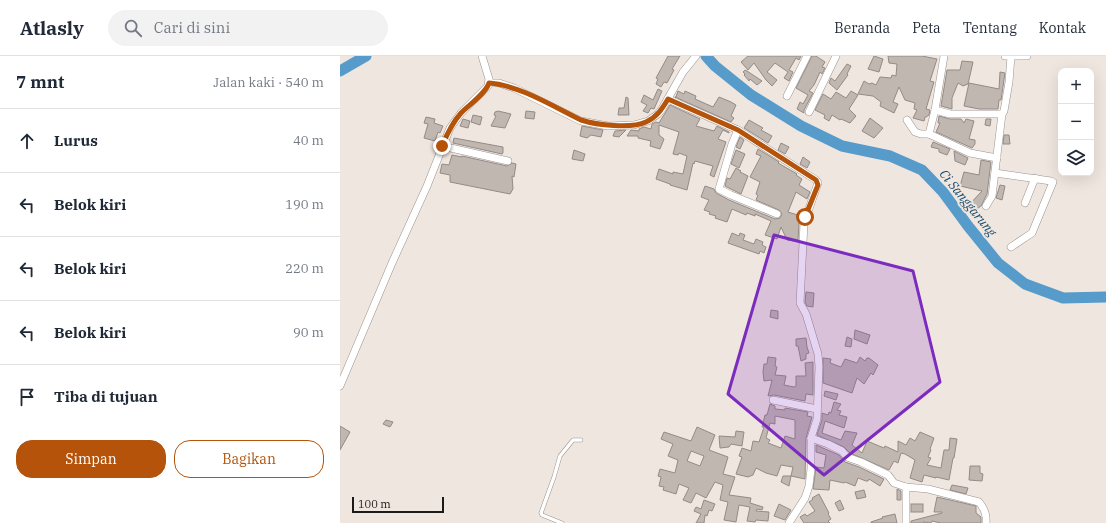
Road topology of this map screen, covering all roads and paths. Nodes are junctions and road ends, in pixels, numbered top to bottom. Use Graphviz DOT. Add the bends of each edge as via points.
graph roads {
  1 [pos="482,56"];
  2 [pos="696,56"];
  3 [pos="807,56"];
  4 [pos="836,56"];
  5 [pos="944,56"];
  6 [pos="1005,56"];
  7 [pos="1011,56"];
  8 [pos="1016,56"];
  9 [pos="1027,56"];
  10 [pos="489,83"];
  11 [pos="787,96"];
  12 [pos="668,99"];
  13 [pos="935,110"];
  14 [pos="809,112"];
  15 [pos="1002,114"];
  16 [pos="907,120"];
  17 [pos="738,130"];
  18 [pos="929,134"];
  19 [pos="442,146"];
  20 [pos="997,158"];
  21 [pos="508,161"];
  22 [pos="995,173"];
  23 [pos="1035,178"];
  24 [pos="1025,203"];
  25 [pos="986,206"];
  26 [pos="777,214"];
  27 [pos="1011,247"];
  28 [pos="340,386"];
  29 [pos="773,400"];
  30 [pos="818,409"];
  31 [pos="811,438"];
  32 [pos="581,440"];
  33 [pos="906,487"];
  34 [pos="562,523"];
  35 [pos="789,523"];
  36 [pos="906,523"];
  37 [pos="986,523"];
  1 -- 10 [label="street"];
  2 -- 12 [label="street"];
  3 -- 11 [label="street"];
  4 -- 14 [label="street"];
  5 -- 13 [label="street"];
  6 -- 7 [label="street"];
  7 -- 8 [label="street"];
  7 -- 15 [label="street" via="1010,82"];
  8 -- 9 [label="street"];
  10 -- 12 [label="street" via="514,88 581,120 608,126 634,125 648,121 658,114"];
  10 -- 19 [label="street" via="453,123"];
  12 -- 17 [label="street"];
  13 -- 15 [label="street" via="950,114"];
  13 -- 18 [label="street"];
  15 -- 20 [label="street"];
  16 -- 18 [label="street" via="916,132"];
  17 -- 26 [label="street" via="719,189"];
  17 -- 30 [label="street" via="818,183 804,223 800,303 818,354"];
  18 -- 20 [label="street" via="970,153"];
  19 -- 21 [label="street"];
  19 -- 28 [label="street"];
  20 -- 22 [label="street"];
  22 -- 23 [label="street"];
  22 -- 25 [label="street" via="992,196"];
  23 -- 24 [label="street"];
  23 -- 27 [label="street" via="1054,182 1032,233"];
  29 -- 30 [label="street"];
  30 -- 31 [label="street"];
  31 -- 33 [label="street" via="842,451 847,457"];
  31 -- 35 [label="street" via="809,486 805,498"];
  32 -- 34 [label="lane" via="573,440 560,456 541,513"];
  33 -- 36 [label="street"];
  33 -- 37 [label="street" via="928,489 979,502 986,514"];
}
